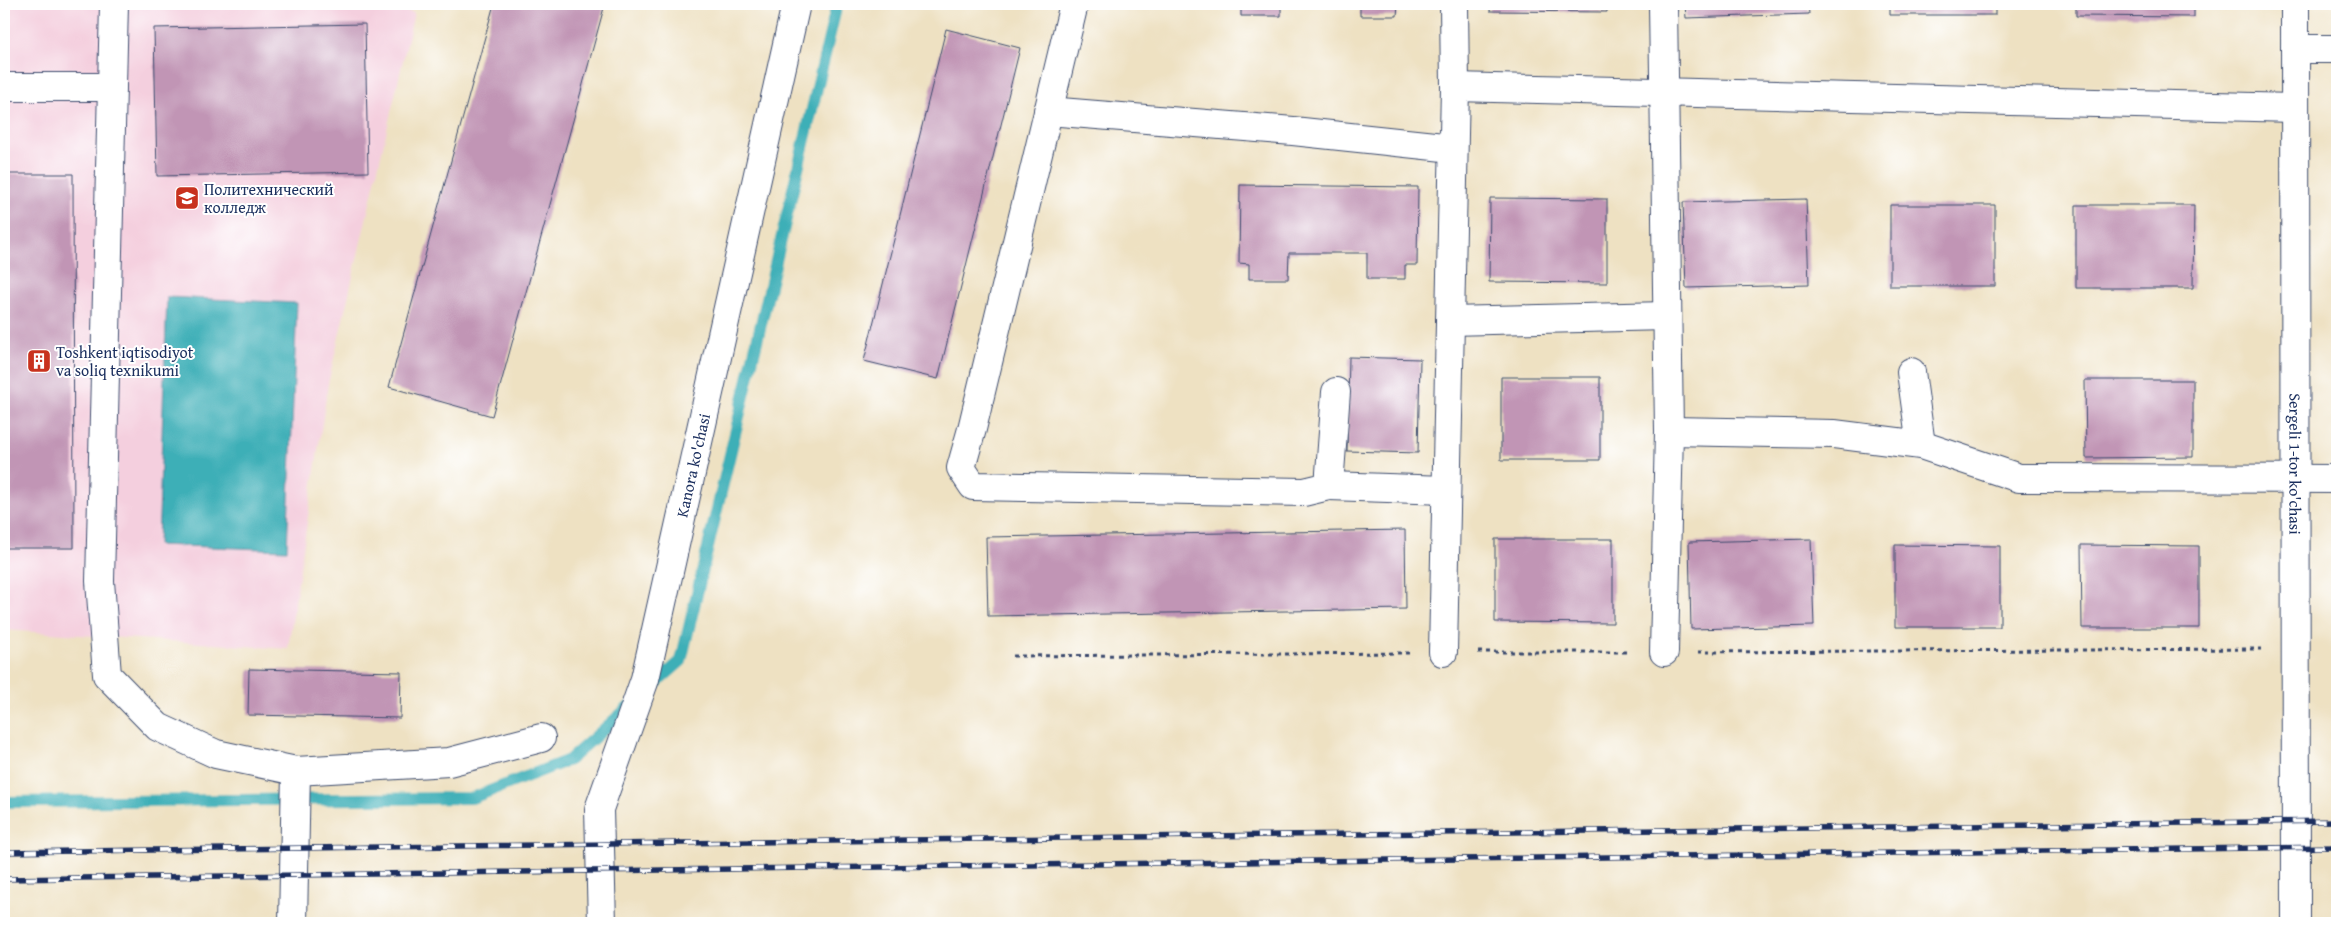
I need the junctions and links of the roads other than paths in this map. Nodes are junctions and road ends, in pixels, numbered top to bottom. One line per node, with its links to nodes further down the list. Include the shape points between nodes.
1 (114, 4): 10 (street)
2 (796, 4): 31 (street, Kanora ko'chasi, via 645,679 599,809)
3 (1074, 4): 14 (street)
4 (1454, 4): 11 (street)
5 (1663, 4): 12 (street)
6 (2295, 4): 7 (street, Sergeli 1-tor ko'chasi)
7 (2295, 49): 8 (street); 13 (street, Sergeli 1-tor ko'chasi)
8 (2337, 49)
9 (4, 87): 10 (street)
10 (112, 87): 29 (street, via 100,581 106,675 158,727 216,754)
11 (1455, 87): 12 (street); 15 (street)
12 (1665, 92): 13 (street); 16 (street)
13 (2295, 108): 22 (street, Sergeli 1-tor ko'chasi)
14 (1048, 111): 15 (street); 24 (street, via 961,468 973,486 1304,492)
15 (1454, 148): 17 (street)
16 (1667, 316): 17 (street); 20 (street)
17 (1450, 321): 25 (street)
18 (1911, 372): 21 (street)
19 (1336, 392): 24 (street)
20 (1669, 431): 21 (street, via 1834,434); 27 (street)
21 (1921, 445): 22 (street, via 2019,478)
22 (2296, 478): 23 (street); 32 (street, Sergeli 1-tor ko'chasi)
23 (2337, 479)
24 (1329, 486): 25 (street)
25 (1446, 490): 26 (street)
26 (1443, 652)
27 (1664, 652)
28 (541, 738): 29 (street, via 449,762)
29 (296, 771): 30 (street)
30 (293, 923)
31 (602, 923)
32 (2296, 923)

